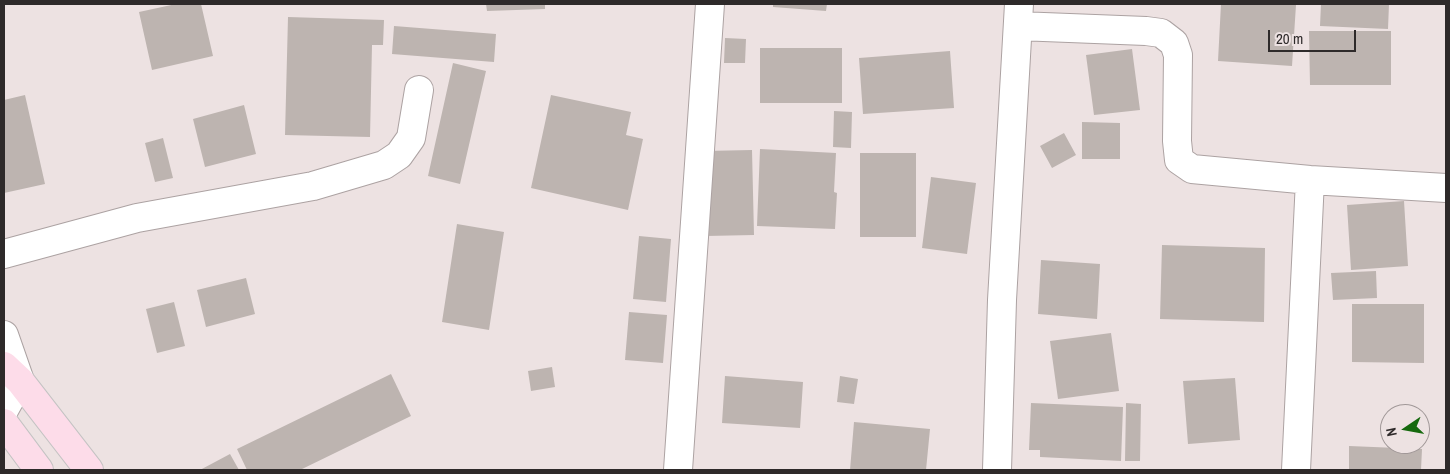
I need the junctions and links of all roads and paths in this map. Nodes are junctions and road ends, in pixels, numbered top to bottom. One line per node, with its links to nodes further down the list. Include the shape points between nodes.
1 (710, 4): 13 (street)
2 (1019, 15): 4 (street, via 1161,33 1174,43 1178,55 1179,160 1192,169); 14 (street, via 1002,300)
3 (419, 90): 6 (street, via 412,138 399,155 384,166 313,186 137,218)
4 (1310, 180): 5 (street); 15 (street)
5 (1446, 188)
6 (4, 254)
7 (4, 334): 8 (street)
8 (12, 373): 9 (street); 12 (main road)
9 (4, 410)
10 (4, 422): 11 (main road)
11 (39, 470)
12 (89, 470)
13 (678, 470)
14 (997, 470)
15 (1296, 470)

